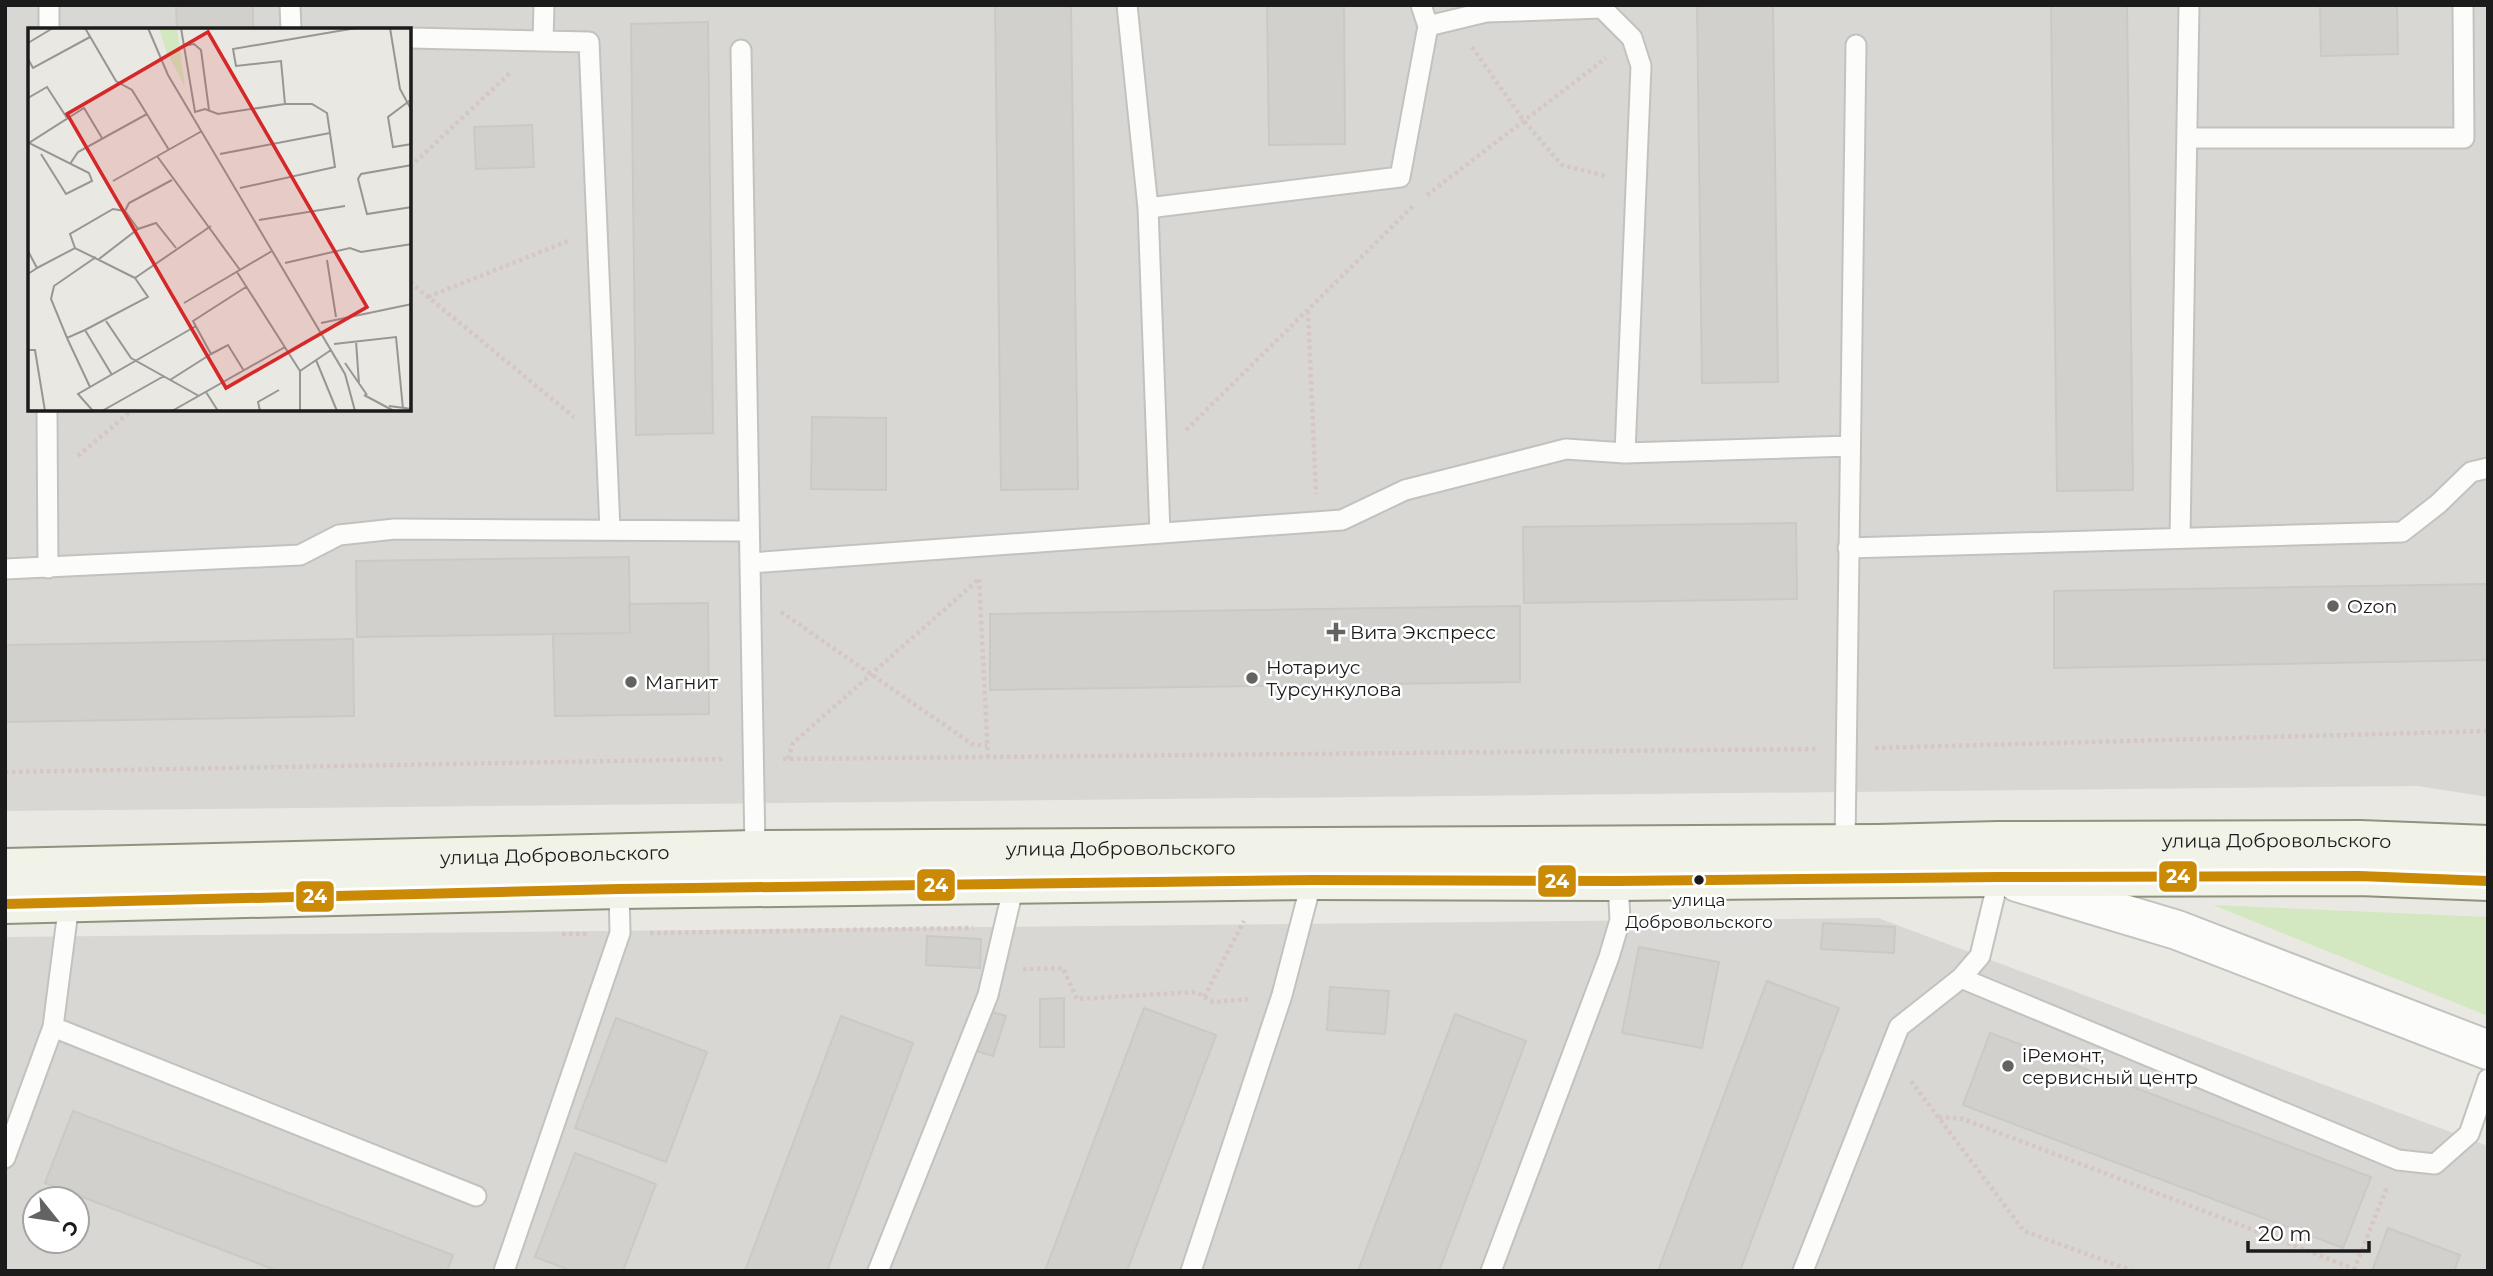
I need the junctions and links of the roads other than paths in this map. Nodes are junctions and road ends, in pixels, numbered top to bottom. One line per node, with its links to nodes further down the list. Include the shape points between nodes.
1 (49, 5): 10 (lane)
2 (290, 5): 11 (lane)
3 (544, 5): 13 (lane)
4 (1127, 5): 17 (lane)
5 (1421, 5): 9 (lane)
6 (2189, 5): 16 (lane)
7 (2463, 5): 16 (lane, via 2464,138)
8 (1603, 7): 9 (lane, via 1486,12); 20 (lane, via 1632,38 1641,66)
9 (1428, 26): 17 (lane, via 1400,177)
10 (49, 28)
11 (291, 28)
12 (411, 38): 13 (lane)
13 (543, 41): 22 (lane, via 589,42)
14 (1856, 46): 19 (lane)
15 (741, 50): 23 (lane)
16 (2188, 138): 25 (lane)
17 (1148, 208): 24 (lane)
18 (47, 411): 28 (lane)
19 (1850, 446): 20 (lane); 26 (lane)
20 (1625, 453): 24 (lane, via 1566,449 1405,490 1342,520)
21 (2488, 468): 25 (lane, via 2471,472 2402,531)
22 (610, 530): 23 (lane); 28 (lane, via 395,529 339,535 300,555)
23 (749, 531): 27 (lane)
24 (1160, 533): 27 (lane)
25 (2180, 538): 26 (lane)
26 (1848, 548): 32 (lane)
27 (750, 563): 31 (lane)
28 (48, 568): 29 (lane)
29 (5, 569)
30 (2488, 845): 32 (main road, улица Добровольского, via 2360,840 2011,841)
31 (755, 850): 32 (main road, улица Добровольского); 33 (main road, улица Добровольского)
32 (1845, 862): 34 (main road, улица Добровольского); 36 (main road, улица Добровольского)
33 (5, 868)
34 (1998, 877): 37 (main road, улица Добровольского, via 2360,876); 42 (lane, via 1980,956); 44 (street, улица Добровольского, via 2177,930)
35 (1312, 880): 36 (main road, улица Добровольского); 38 (main road, улица Добровольского); 50 (lane, via 1282,995)
36 (1618, 881): 51 (lane, via 1620,920 1609,957)
37 (2488, 881)
38 (1014, 885): 39 (main road, улица Добровольского); 49 (lane, via 988,995)
39 (619, 889): 40 (main road, улица Добровольского); 48 (lane, via 620,933)
40 (69, 903): 41 (main road, улица Добровольского); 43 (lane)
41 (5, 904)
42 (1961, 978): 45 (lane, via 2398,1160 2435,1164 2469,1134); 52 (lane, via 1899,1027)
43 (53, 1027): 46 (lane); 47 (lane)
44 (2488, 1050)
45 (2488, 1079)
46 (5, 1158)
47 (475, 1196)
48 (503, 1271)
49 (878, 1271)
50 (1191, 1271)
51 (1491, 1271)
52 (1803, 1271)

